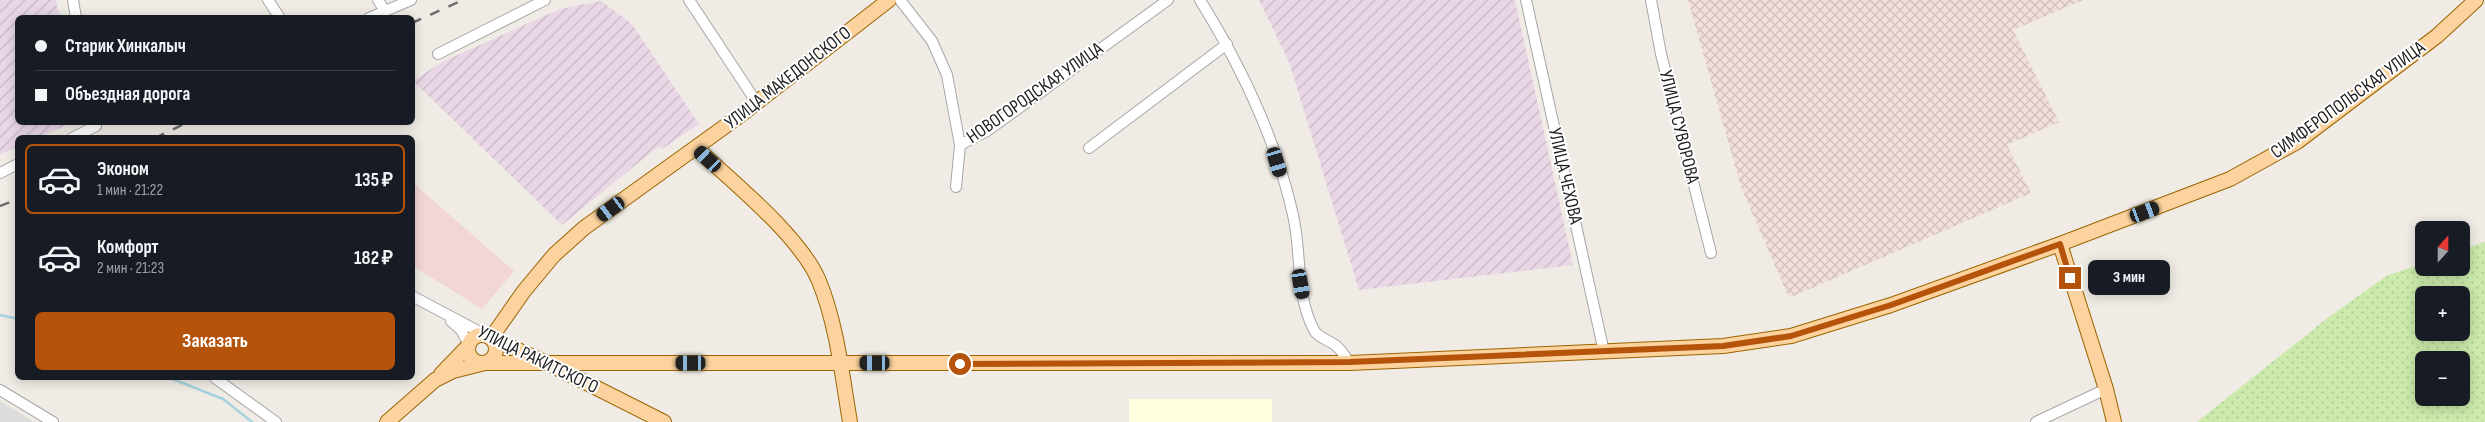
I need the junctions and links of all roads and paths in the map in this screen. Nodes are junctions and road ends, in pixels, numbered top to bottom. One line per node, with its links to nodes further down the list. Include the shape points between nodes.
1 (73, 0): 17 (street)
2 (268, 0): 18 (street)
3 (378, 0): 15 (street)
4 (411, 0): 15 (street)
5 (545, 0): 21 (street)
6 (689, 0): 22 (street)
7 (889, 0): 22 (main road, УЛИЦА МАКЕДОНСКОГО)
8 (900, 0): 25 (street, НОВОГОРОДСКАЯ УЛИЦА, via 921,24 942,62 951,91)
9 (1168, 0): 25 (street, НОВОГОРОДСКАЯ УЛИЦА, via 987,131)
10 (1200, 0): 20 (street)
11 (1526, 0): 37 (street, УЛИЦА ЧЕХОВА)
12 (1651, 0): 32 (street, УЛИЦА СУВОРОВА, via 1661,54)
13 (2476, 0): 16 (main road, СИМФЕРОПОЛЬСКАЯ УЛИЦА)
14 (2485, 2): 16 (main road, СИМФЕРОПОЛЬСКАЯ УЛИЦА)
15 (385, 11): 19 (street)
16 (2463, 14): 31 (main road, СИМФЕРОПОЛЬСКАЯ УЛИЦА, via 2297,142 2230,179)
17 (76, 15)
18 (278, 15)
19 (376, 15)
20 (1227, 44): 27 (street); 39 (street, via 1263,120 1294,216 1298,266 1315,332 1337,346)
21 (438, 54)
22 (757, 103): 26 (main road, УЛИЦА МАКЕДОНСКОГО)
23 (96, 125): 24 (street)
24 (78, 135)
25 (960, 146): 30 (street)
26 (696, 148): 35 (main road, УЛИЦА МАКЕДОНСКОГО, via 584,228 554,255); 41 (main road, via 744,192 807,259 827,306)
27 (1090, 148)
28 (15, 166): 29 (street)
29 (0, 173)
30 (956, 187)
31 (2060, 244): 37 (main road, СИМФЕРОПОЛЬСКАЯ УЛИЦА, via 1891,305 1791,336 1723,346); 44 (main road)
32 (1711, 253)
33 (415, 298): 34 (street, УЛИЦА РАКИТСКОГО)
34 (445, 315): 35 (street, УЛИЦА РАКИТСКОГО); 36 (street, via 461,330)
35 (491, 338): 36 (main road, via 478,336); 38 (main road, via 496,350 493,358); 40 (main road, УЛИЦА РАКИТСКОГО)
36 (469, 345): 38 (main road, via 472,358); 43 (main road)
37 (1604, 352): 39 (main road, СИМФЕРОПОЛЬСКАЯ УЛИЦА)
38 (485, 362): 40 (main road, СИМФЕРОПОЛЬСКАЯ УЛИЦА); 43 (main road, СИМФЕРОПОЛЬСКАЯ УЛИЦА, via 452,371)
39 (1350, 362): 41 (main road, СИМФЕРОПОЛЬСКАЯ УЛИЦА)
40 (547, 363): 41 (main road, СИМФЕРОПОЛЬСКАЯ УЛИЦА); 49 (main road, УЛИЦА РАКИТСКОГО)
41 (840, 363): 50 (main road)
42 (218, 380): 47 (street)
43 (435, 380): 48 (main road)
44 (2106, 389): 51 (street); 52 (main road)
45 (0, 390): 46 (street)
46 (52, 422)
47 (276, 422)
48 (388, 422)
49 (664, 422)
50 (850, 422)
51 (2036, 422)
52 (2114, 422)

